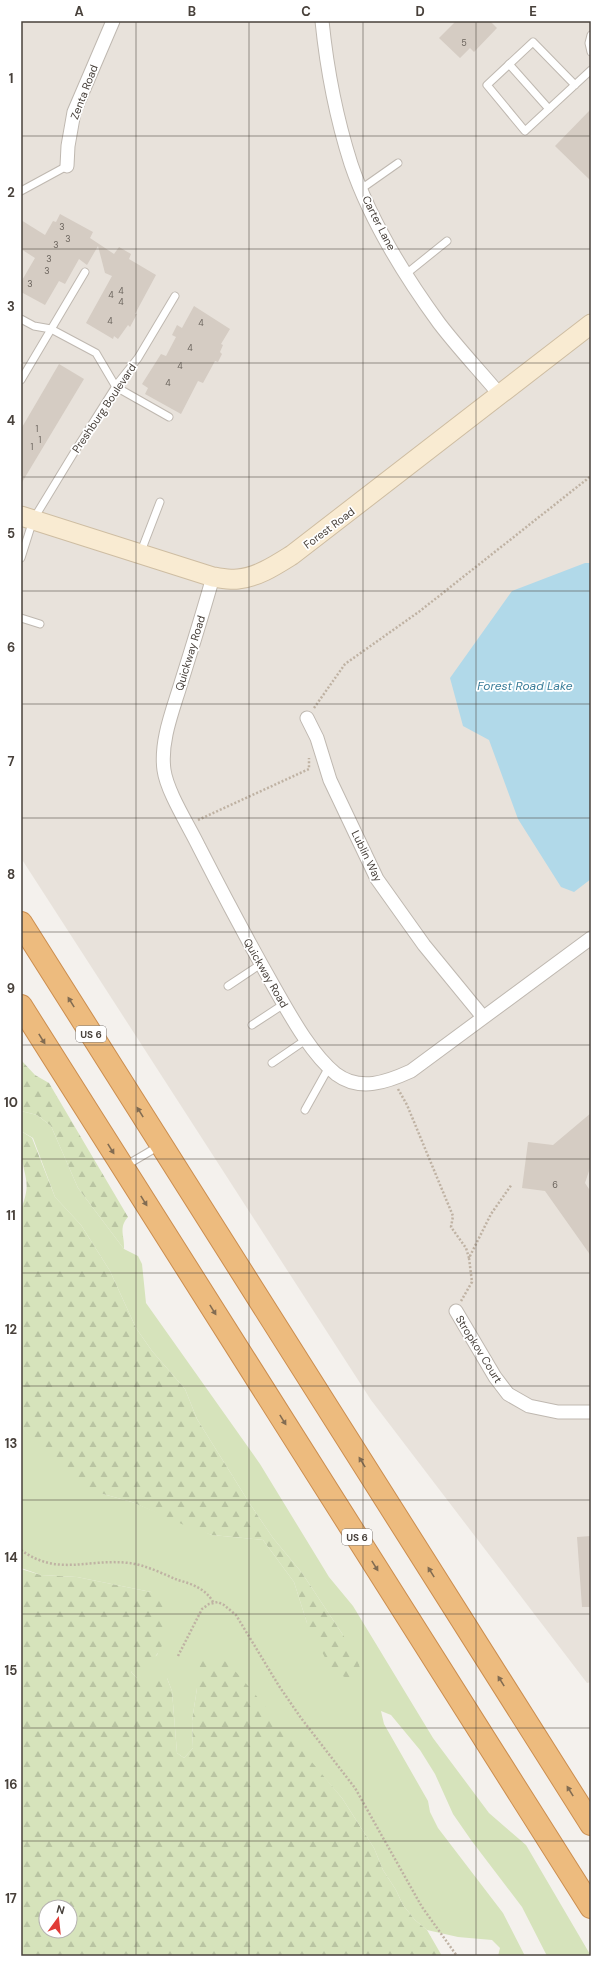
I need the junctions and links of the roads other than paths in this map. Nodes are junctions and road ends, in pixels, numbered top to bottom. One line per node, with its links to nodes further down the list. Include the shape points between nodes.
1 (113, 21): 10 (street, Zenta Road, via 74,112 68,146)
2 (322, 21): 11 (street, Carter Lane, via 331,90 351,164)
3 (591, 35): 4 (lane)
4 (591, 52)
5 (509, 64): 7 (lane, via 533,42); 8 (lane); 8 (lane, via 487,85 525,131)
6 (591, 70): 7 (lane)
7 (575, 85): 8 (lane)
8 (549, 109)
9 (398, 163): 11 (lane)
10 (68, 166): 12 (lane)
11 (361, 189): 15 (street, Carter Lane)
12 (21, 191)
13 (447, 241): 15 (lane)
14 (85, 272): 19 (lane)
15 (406, 274): 22 (street, Carter Lane, via 440,324)
16 (175, 296): 21 (lane, Preshburg Boulevard, via 138,358)
17 (21, 319): 19 (lane, via 34,326)
18 (591, 324): 22 (street, Forest Road)
19 (50, 329): 20 (lane); 21 (lane, via 96,353)
20 (21, 380)
21 (116, 387): 23 (lane); 25 (lane, Preshburg Boulevard)
22 (500, 395): 29 (street, Forest Road, via 272,568 237,579)
23 (169, 417)
24 (160, 502): 27 (lane)
25 (27, 518): 26 (lane, Preshburg Boulevard); 27 (street, Forest Road)
26 (23, 545): 28 (lane, Preshburg Boulevard)
27 (140, 554): 29 (street, Forest Road)
28 (21, 558)
29 (213, 577): 35 (street, Quickway Road, via 170,720 164,752 164,770 172,794)
30 (21, 618): 31 (lane)
31 (40, 624)
32 (307, 718): 39 (street, Lublin Way, via 317,738 330,780 377,879 424,945)
33 (21, 923): 45 (highway, US 6, one-way to 33)
34 (591, 938): 39 (street, Quickway Road)
35 (261, 964): 36 (lane); 37 (street, Quickway Road)
36 (228, 986)
37 (284, 1004): 40 (lane); 41 (street, Quickway Road)
38 (21, 1006): 46 (highway, US 6, one-way to 46)
39 (483, 1017): 43 (street, Quickway Road, via 411,1071 392,1080 371,1085 353,1083)
40 (252, 1025)
41 (307, 1039): 42 (lane); 43 (street, Quickway Road)
42 (272, 1063)
43 (329, 1067): 44 (lane)
44 (305, 1110)
45 (161, 1145): 46 (lane); 49 (highway, US 6, one-way to 45)
46 (123, 1168): 50 (highway, US 6, one-way to 50)
47 (456, 1311): 48 (street, Stropkov Court, via 495,1378 508,1394 529,1406 558,1412)
48 (591, 1412)
49 (591, 1824)
50 (591, 1907)

